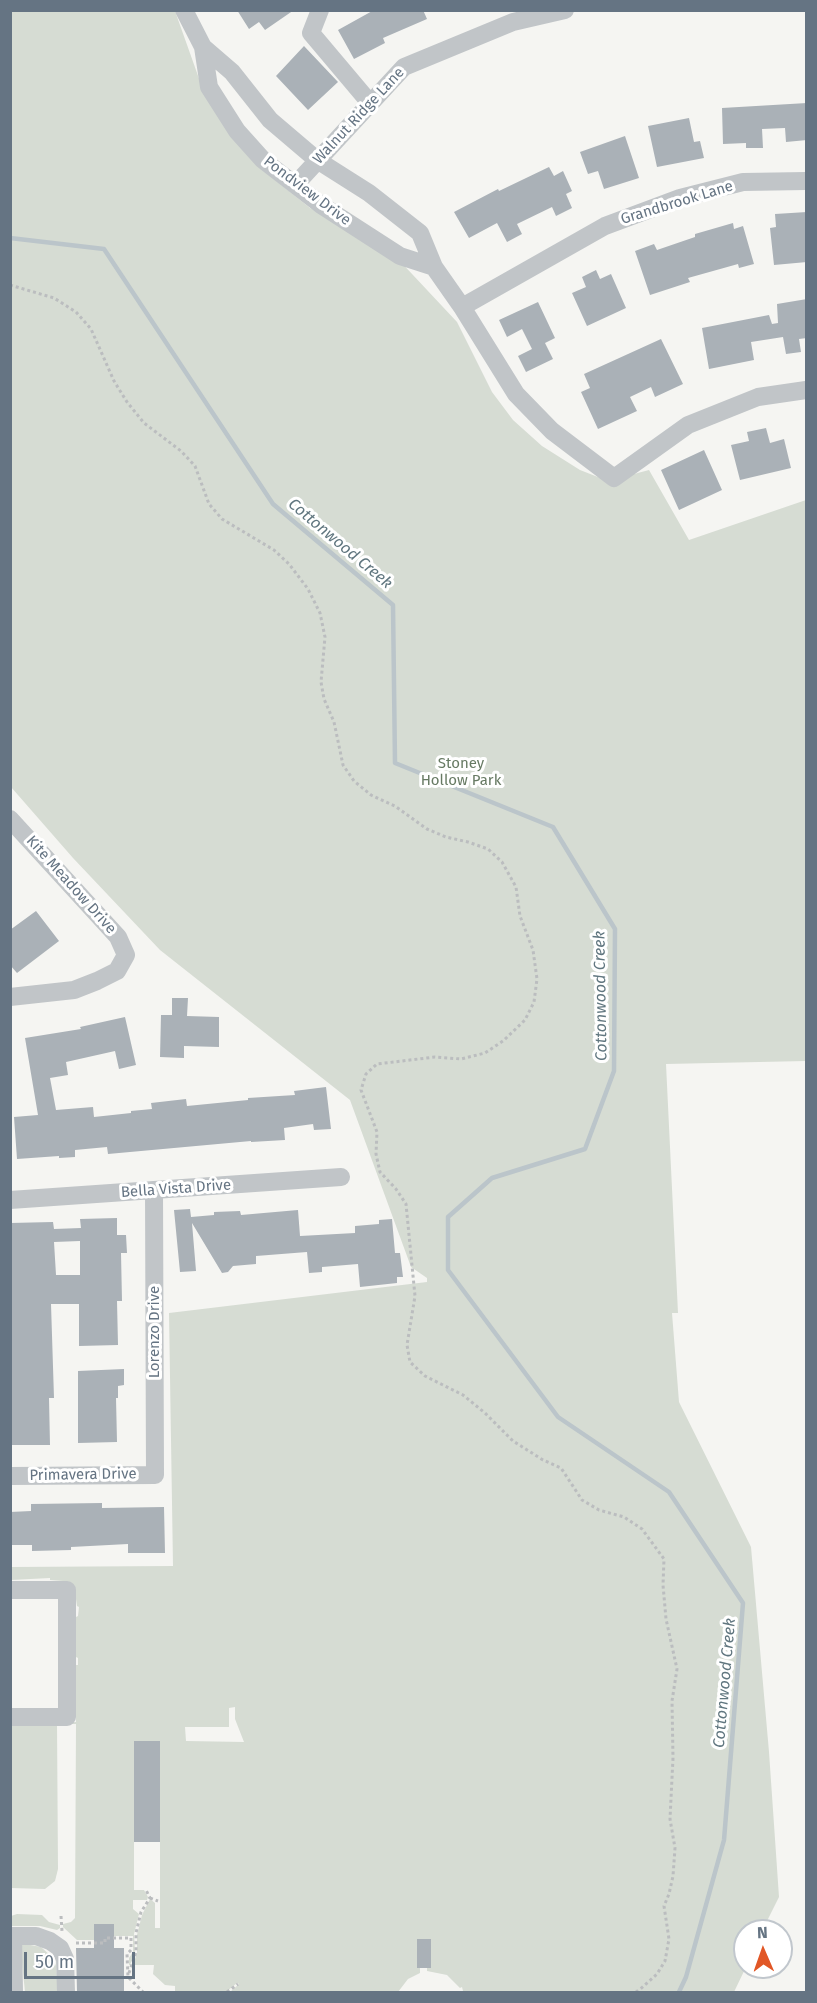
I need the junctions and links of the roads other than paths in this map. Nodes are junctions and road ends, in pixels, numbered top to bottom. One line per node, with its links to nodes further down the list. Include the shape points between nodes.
1 (184, 10): 4 (street, Pondview Drive)
2 (320, 10): 5 (street, via 311,33)
3 (554, 12): 5 (street, Walnut Ridge Lane, via 513,22 404,67)
4 (202, 47): 6 (street, Pondview Drive, via 232,72 270,120); 8 (street, Pondview Drive, via 209,87 237,131 263,160)
5 (370, 103): 6 (street, Walnut Ridge Lane)
6 (317, 160): 8 (street, Walnut Ridge Lane); 9 (street, Pondview Drive, via 369,193 420,233)
7 (807, 181): 10 (street, Grandbrook Lane, via 743,182 669,202 605,226)
8 (295, 185): 9 (street, Pondview Drive, via 400,256)
9 (434, 267): 10 (street, Pondview Drive)
10 (462, 307): 11 (street, Pondview Drive, via 516,394 552,430 614,478 688,424 758,397)
11 (807, 390)
12 (10, 819): 13 (street, Kite Meadow Drive, via 118,937 126,955 117,971 74,990)
13 (10, 997)
14 (341, 1178): 15 (street, Bella Vista Drive)
15 (154, 1190): 16 (street, Bella Vista Drive); 17 (street, Lorenzo Drive)
16 (10, 1200)
17 (155, 1475): 18 (street, Primavera Drive)
18 (10, 1476)
19 (10, 1590): 20 (street, via 67,1590 66,1717)
20 (10, 1717)
21 (12, 1936): 22 (street); 23 (street, via 36,1936 60,1948 65,1959)
22 (14, 1992)
23 (66, 1992)

